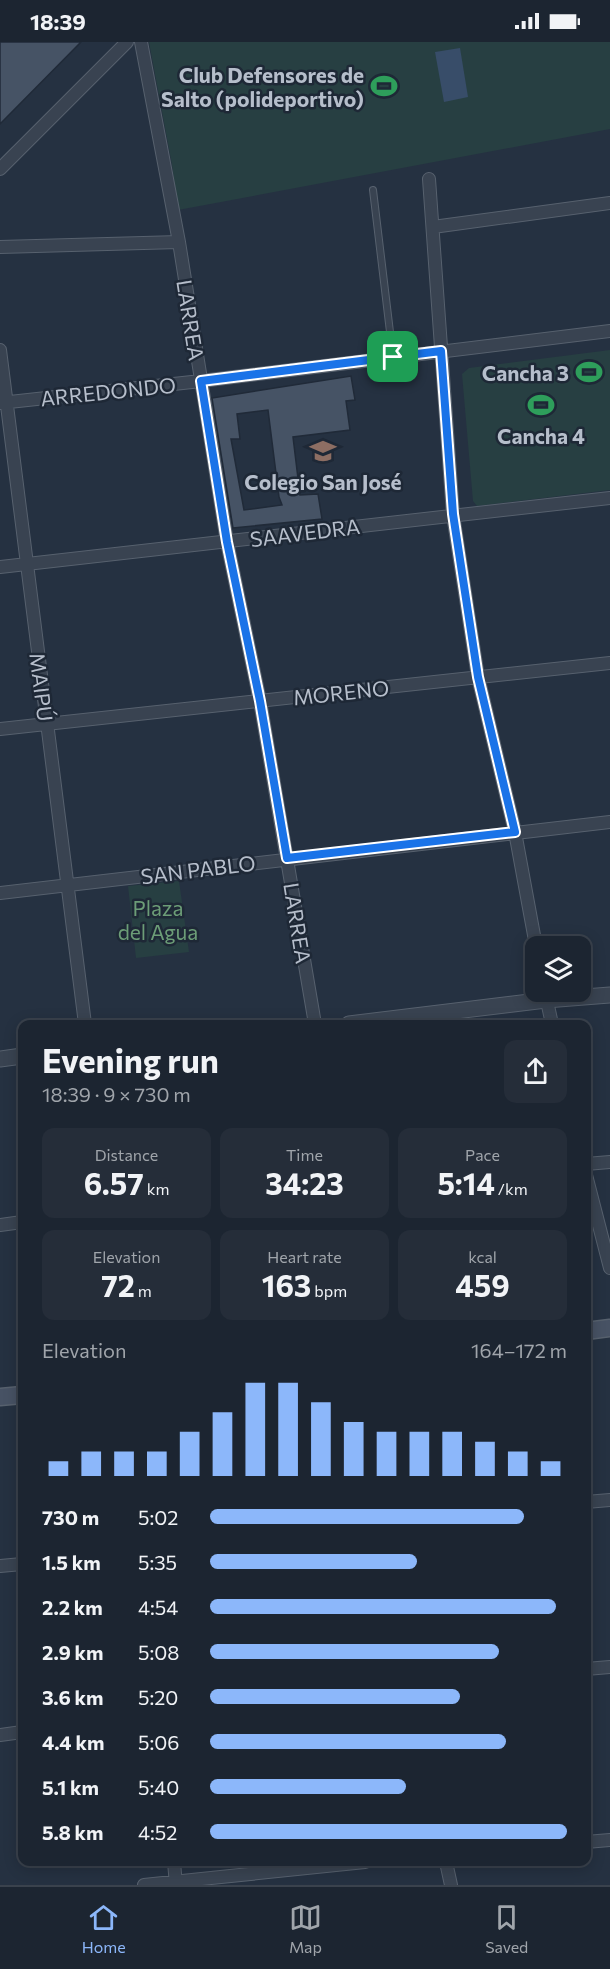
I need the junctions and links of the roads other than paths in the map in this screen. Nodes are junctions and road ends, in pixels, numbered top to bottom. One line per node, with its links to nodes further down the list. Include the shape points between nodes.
1 (127, 42): 3 (street)
2 (141, 42): 8 (street, LARREA)
3 (0, 169)
4 (429, 179): 7 (street)
5 (373, 190): 13 (lane)
6 (610, 203): 7 (street)
7 (433, 227): 12 (street)
8 (179, 242): 9 (street); 14 (street, LARREA)
9 (0, 247)
10 (610, 331): 12 (street, ARREDONDO)
11 (0, 350): 15 (street, MAIPÚ)
12 (441, 351): 13 (street, ARREDONDO); 17 (street)
13 (393, 357): 14 (street, ARREDONDO)
14 (201, 381): 15 (street, ARREDONDO); 18 (street, LARREA)
15 (3, 402): 19 (street, MAIPÚ)
16 (610, 498): 17 (street, SAAVEDRA)
17 (453, 514): 18 (street, SAAVEDRA); 22 (street)
18 (227, 542): 19 (street, SAAVEDRA); 23 (street, LARREA)
19 (26, 563): 20 (street, SAAVEDRA); 24 (street, MAIPÚ)
20 (0, 567)
21 (610, 663): 22 (street, MORENO)
22 (478, 677): 23 (street, MORENO); 27 (street)
23 (260, 701): 24 (street, MORENO); 28 (street, LARREA)
24 (46, 724): 25 (street, MORENO); 29 (street, MAIPÚ)
25 (0, 729)
26 (610, 822): 27 (street, SAN PABLO)
27 (515, 832): 28 (street, SAN PABLO); 31 (street)
28 (287, 858): 29 (street, SAN PABLO); 37 (street, LARREA)
29 (66, 884): 30 (street, SAN PABLO); 36 (street, MAIPÚ)
30 (0, 892)
31 (534, 936)
32 (610, 994): 33 (street)
33 (591, 995)
34 (525, 999): 38 (street)
35 (547, 1002): 39 (street)
36 (84, 1020)
37 (314, 1020)
38 (377, 1020)
39 (551, 1020)
40 (18, 1057): 41 (street)
41 (0, 1059)
42 (610, 1162): 43 (street)
43 (591, 1164)
44 (591, 1194): 47 (street)
45 (18, 1223): 46 (street)
46 (0, 1225)
47 (610, 1268)
48 (610, 1328): 49 (main road)
49 (591, 1330)
50 (18, 1395): 51 (main road)
51 (0, 1397)
52 (610, 1500): 53 (street)
53 (591, 1502)
54 (18, 1564): 55 (street)
55 (0, 1566)
56 (610, 1667): 57 (street)
57 (591, 1669)
58 (18, 1733): 59 (street)
59 (0, 1735)
60 (610, 1840): 61 (street)
61 (591, 1842)
62 (174, 1866): 65 (street)
63 (329, 1866): 65 (street)
64 (447, 1866): 67 (street)
65 (176, 1883): 66 (street)
66 (144, 1885)
67 (451, 1885)

